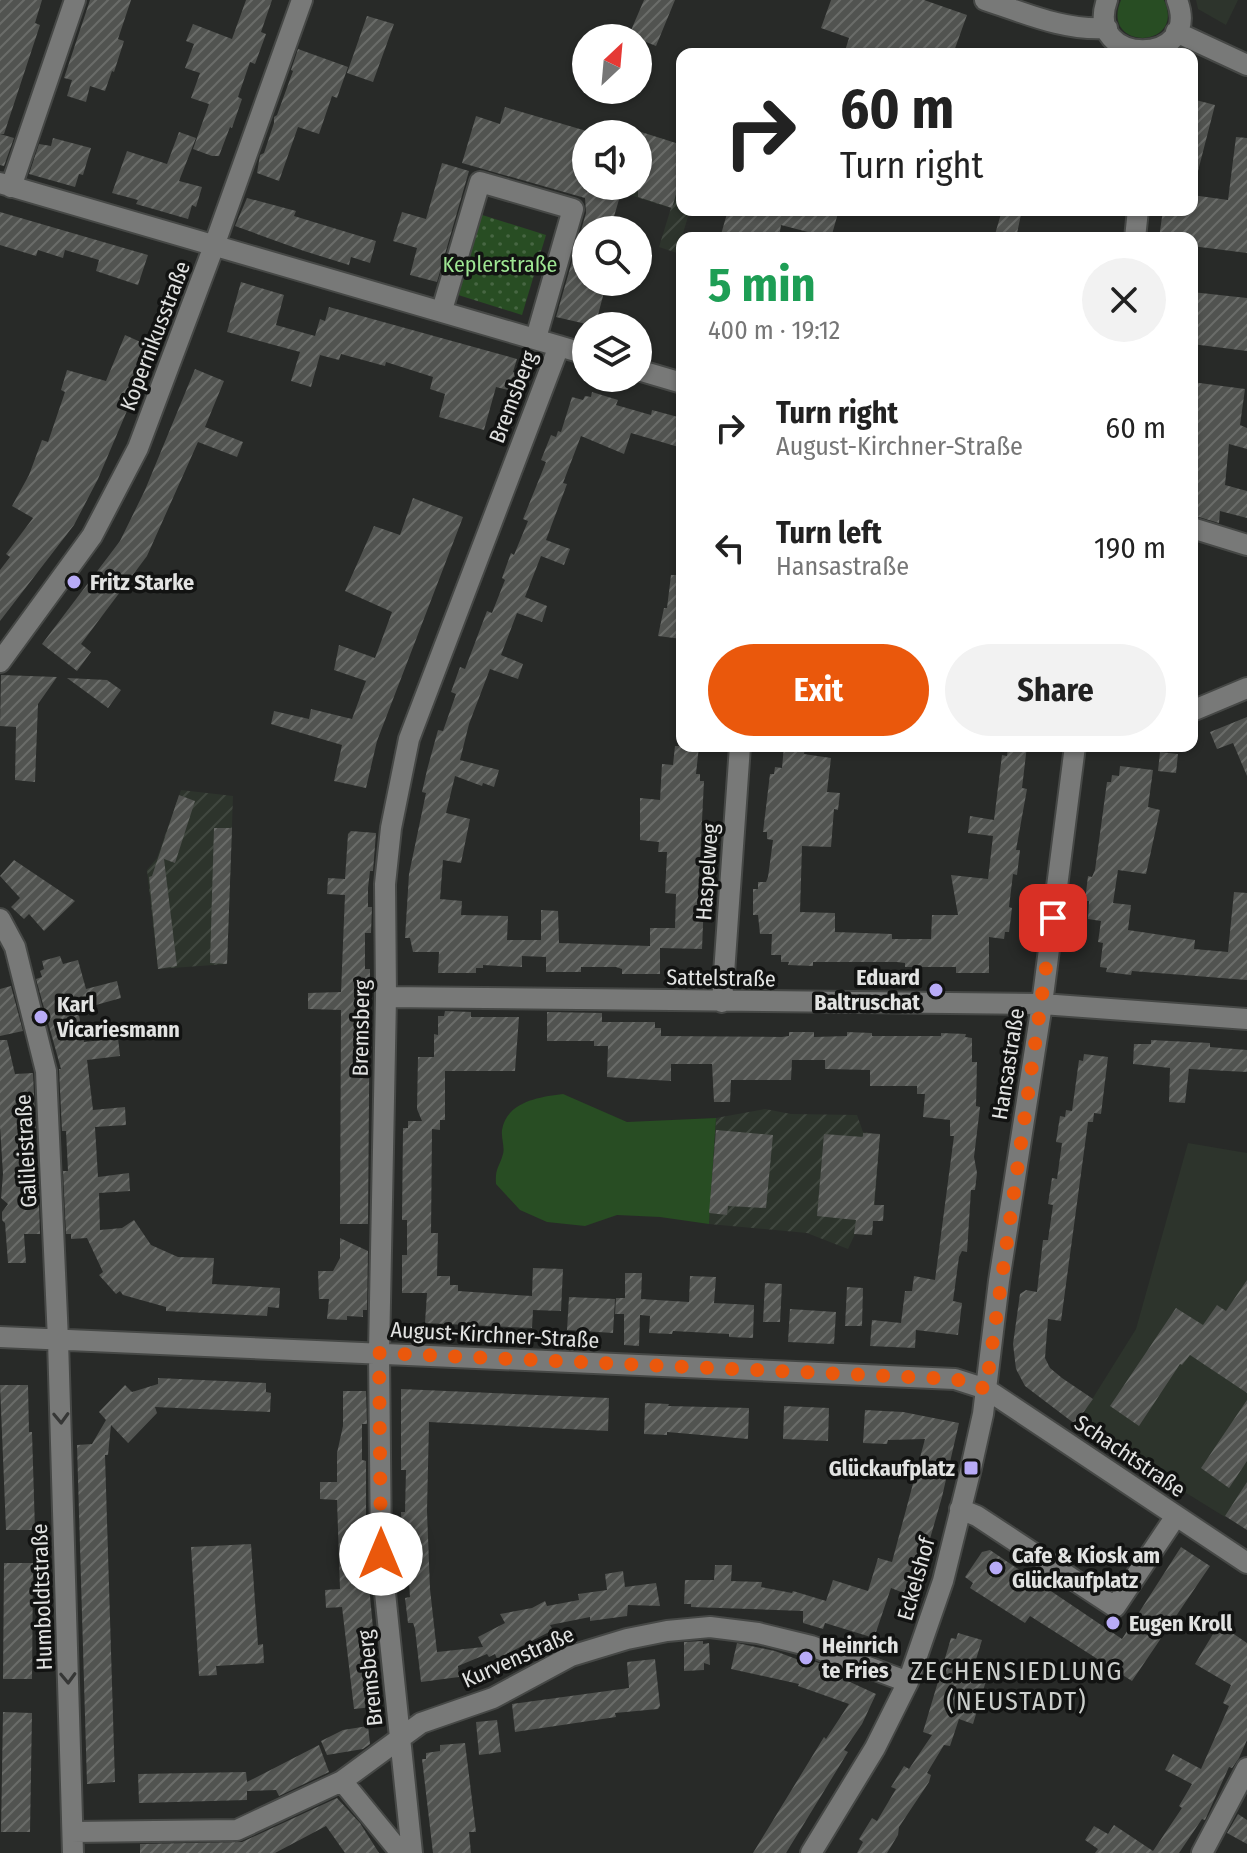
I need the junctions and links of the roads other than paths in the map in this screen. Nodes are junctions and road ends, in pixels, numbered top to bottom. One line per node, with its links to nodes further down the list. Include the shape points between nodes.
1 (75, 0): 11 (street)
2 (302, 0): 12 (street, Kopernikusstraße)
3 (985, 0): 6 (street, via 1080,29)
4 (1107, 0): 6 (street)
5 (1177, 0): 7 (street)
6 (1107, 28): 8 (street)
7 (1176, 32): 9 (street); 10 (street)
8 (1125, 48)
9 (1159, 48)
10 (1247, 65)
11 (6, 185): 12 (street)
12 (214, 246): 13 (street); 21 (street, Kopernikusstraße, via 138,448 92,536)
13 (442, 310): 14 (street); 14 (street, via 480,182 573,209)
14 (536, 338): 15 (street)
15 (559, 346): 16 (street); 27 (street, Bremsberg, via 409,739 385,884)
16 (572, 350)
17 (652, 374): 18 (street)
18 (676, 381)
19 (1198, 530): 20 (street)
20 (1247, 545)
21 (0, 662)
22 (1247, 688): 23 (street)
23 (1198, 708)
24 (740, 752): 28 (street, Haspelweg)
25 (1074, 752): 29 (street, Hansastraße)
26 (0, 919): 32 (street, Galileistraße, via 15,947 46,1071)
27 (386, 997): 28 (street, Sattelstraße); 33 (street, Bremsberg)
28 (722, 1002): 29 (street, Sattelstraße)
29 (1042, 1004): 30 (street, Sattelstraße); 34 (street, Hansastraße)
30 (1247, 1019)
31 (0, 1337): 32 (street, August-Kirchner-Straße)
32 (58, 1340): 33 (street, August-Kirchner-Straße); 42 (street, Humboldtstraße, one-way to 42)
33 (379, 1353): 34 (street, August-Kirchner-Straße, via 955,1379); 39 (street, Bremsberg, via 381,1554)
34 (986, 1389): 35 (street, Eckelshof); 36 (street, Schachtstraße)
35 (960, 1509): 36 (street, via 1115,1607); 38 (street, Eckelshof, via 943,1581)
36 (1176, 1516): 37 (street, Schachtstraße)
37 (1247, 1563)
38 (908, 1682): 39 (street, Kurvenstraße, via 811,1646 758,1633 710,1627 667,1631 571,1656 493,1698 421,1723); 46 (street, Eckelshof)
39 (401, 1739): 41 (street, Kurvenstraße); 45 (street, Bremsberg)
40 (1247, 1768): 47 (street)
41 (342, 1781): 42 (street, Kurvenstraße, via 237,1830); 44 (street)
42 (73, 1832): 43 (street, Humboldtstraße)
43 (73, 1853)
44 (401, 1853)
45 (412, 1853)
46 (811, 1853)
47 (1202, 1853)

